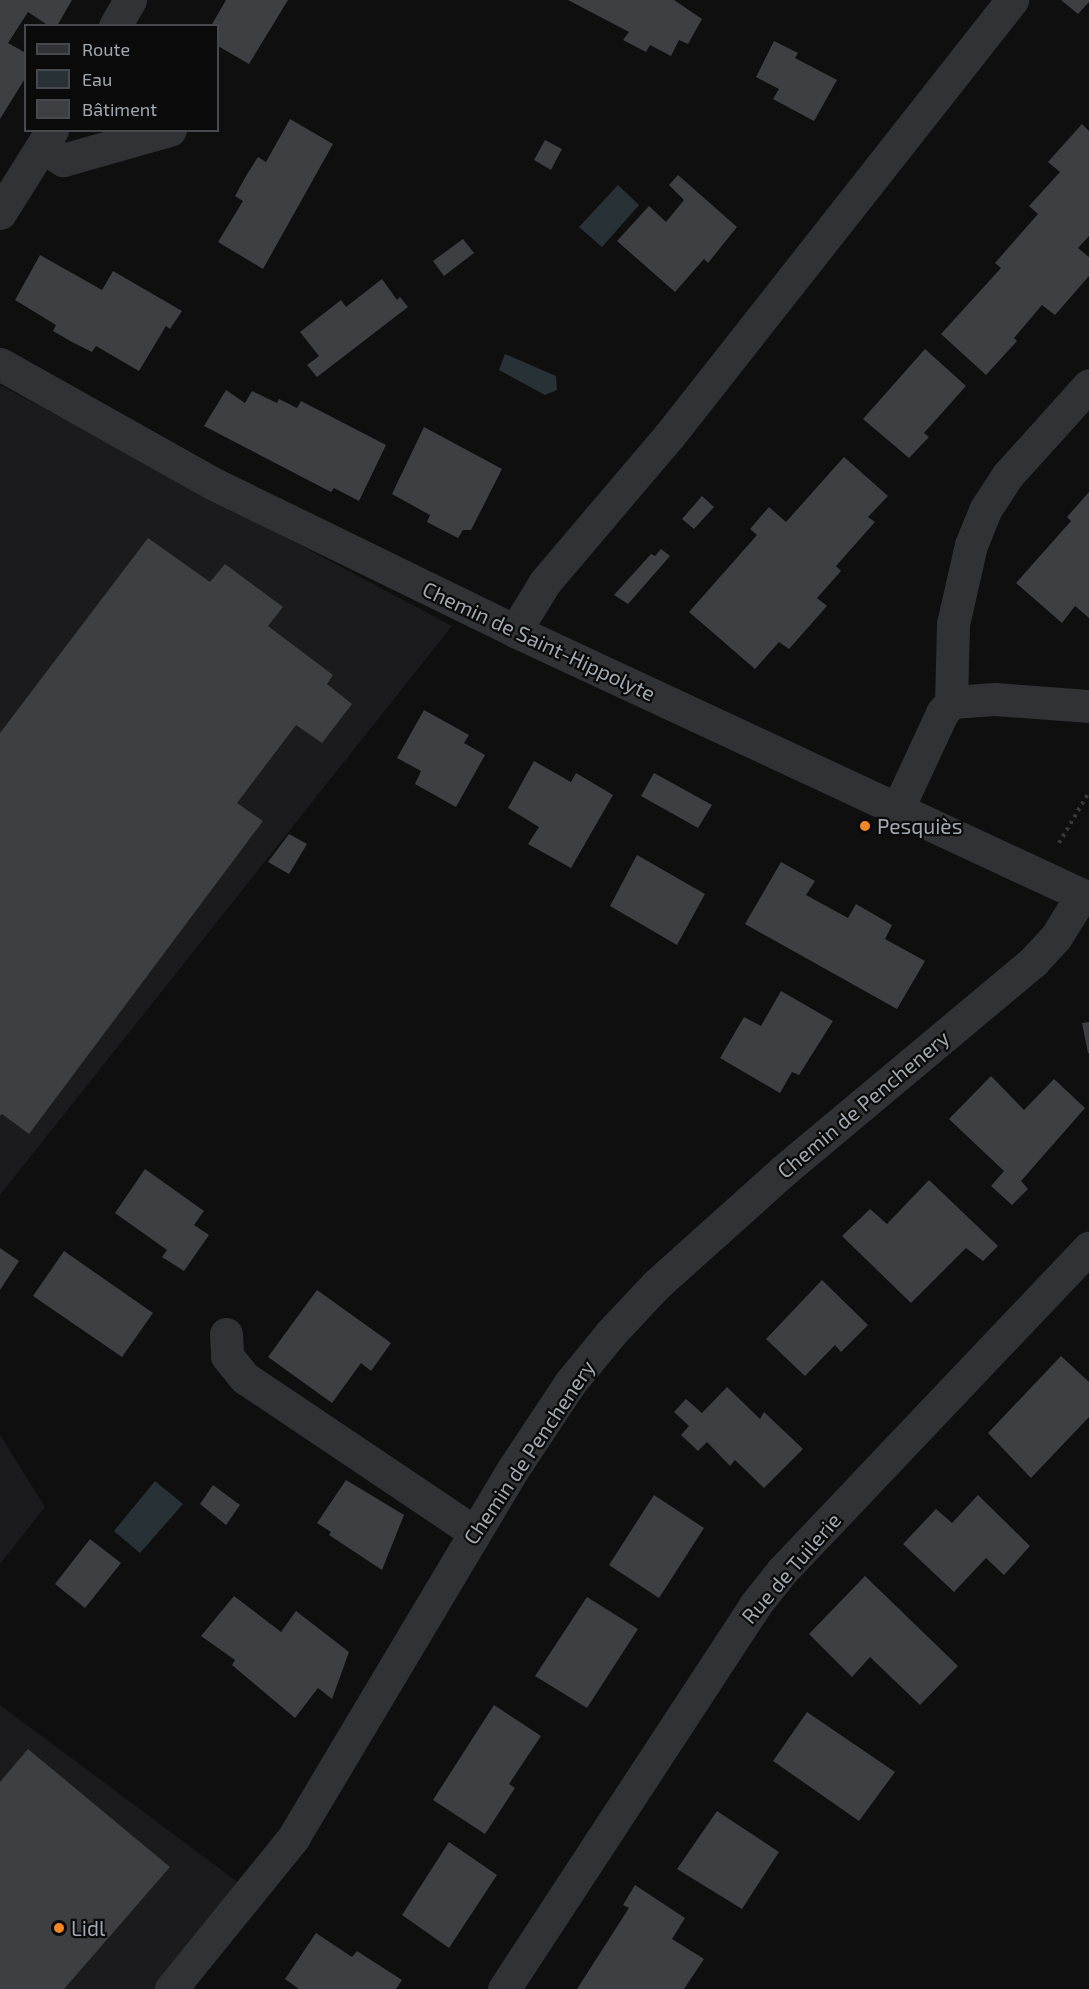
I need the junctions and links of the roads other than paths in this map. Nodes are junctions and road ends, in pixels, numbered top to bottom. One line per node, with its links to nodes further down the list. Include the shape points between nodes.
1 (130, 0): 3 (street)
2 (1012, 0): 9 (street, via 669,436 545,582)
3 (116, 24)
4 (163, 132): 5 (street, via 63,159)
5 (47, 139): 6 (street)
6 (0, 213)
7 (0, 364): 9 (street, Chemin de Saint-Hippolyte, via 212,483)
8 (1089, 385): 10 (street, via 1007,476 985,510 971,545 953,624)
9 (515, 631): 12 (street, Chemin de Saint-Hippolyte)
10 (951, 702): 11 (street, via 995,699); 12 (street, via 942,713)
11 (1089, 706)
12 (898, 808): 13 (street, Chemin de Saint-Hippolyte)
13 (1086, 896): 16 (street, Chemin de Penchenery, via 1034,961 783,1170 656,1285 570,1383)
14 (1089, 1247): 18 (street, Rue de Tuilerie, via 754,1605)
15 (226, 1334): 16 (street, via 227,1356 245,1378)
16 (474, 1532): 17 (street, Chemin de Penchenery, via 294,1837)
17 (171, 1989)
18 (504, 1989)

